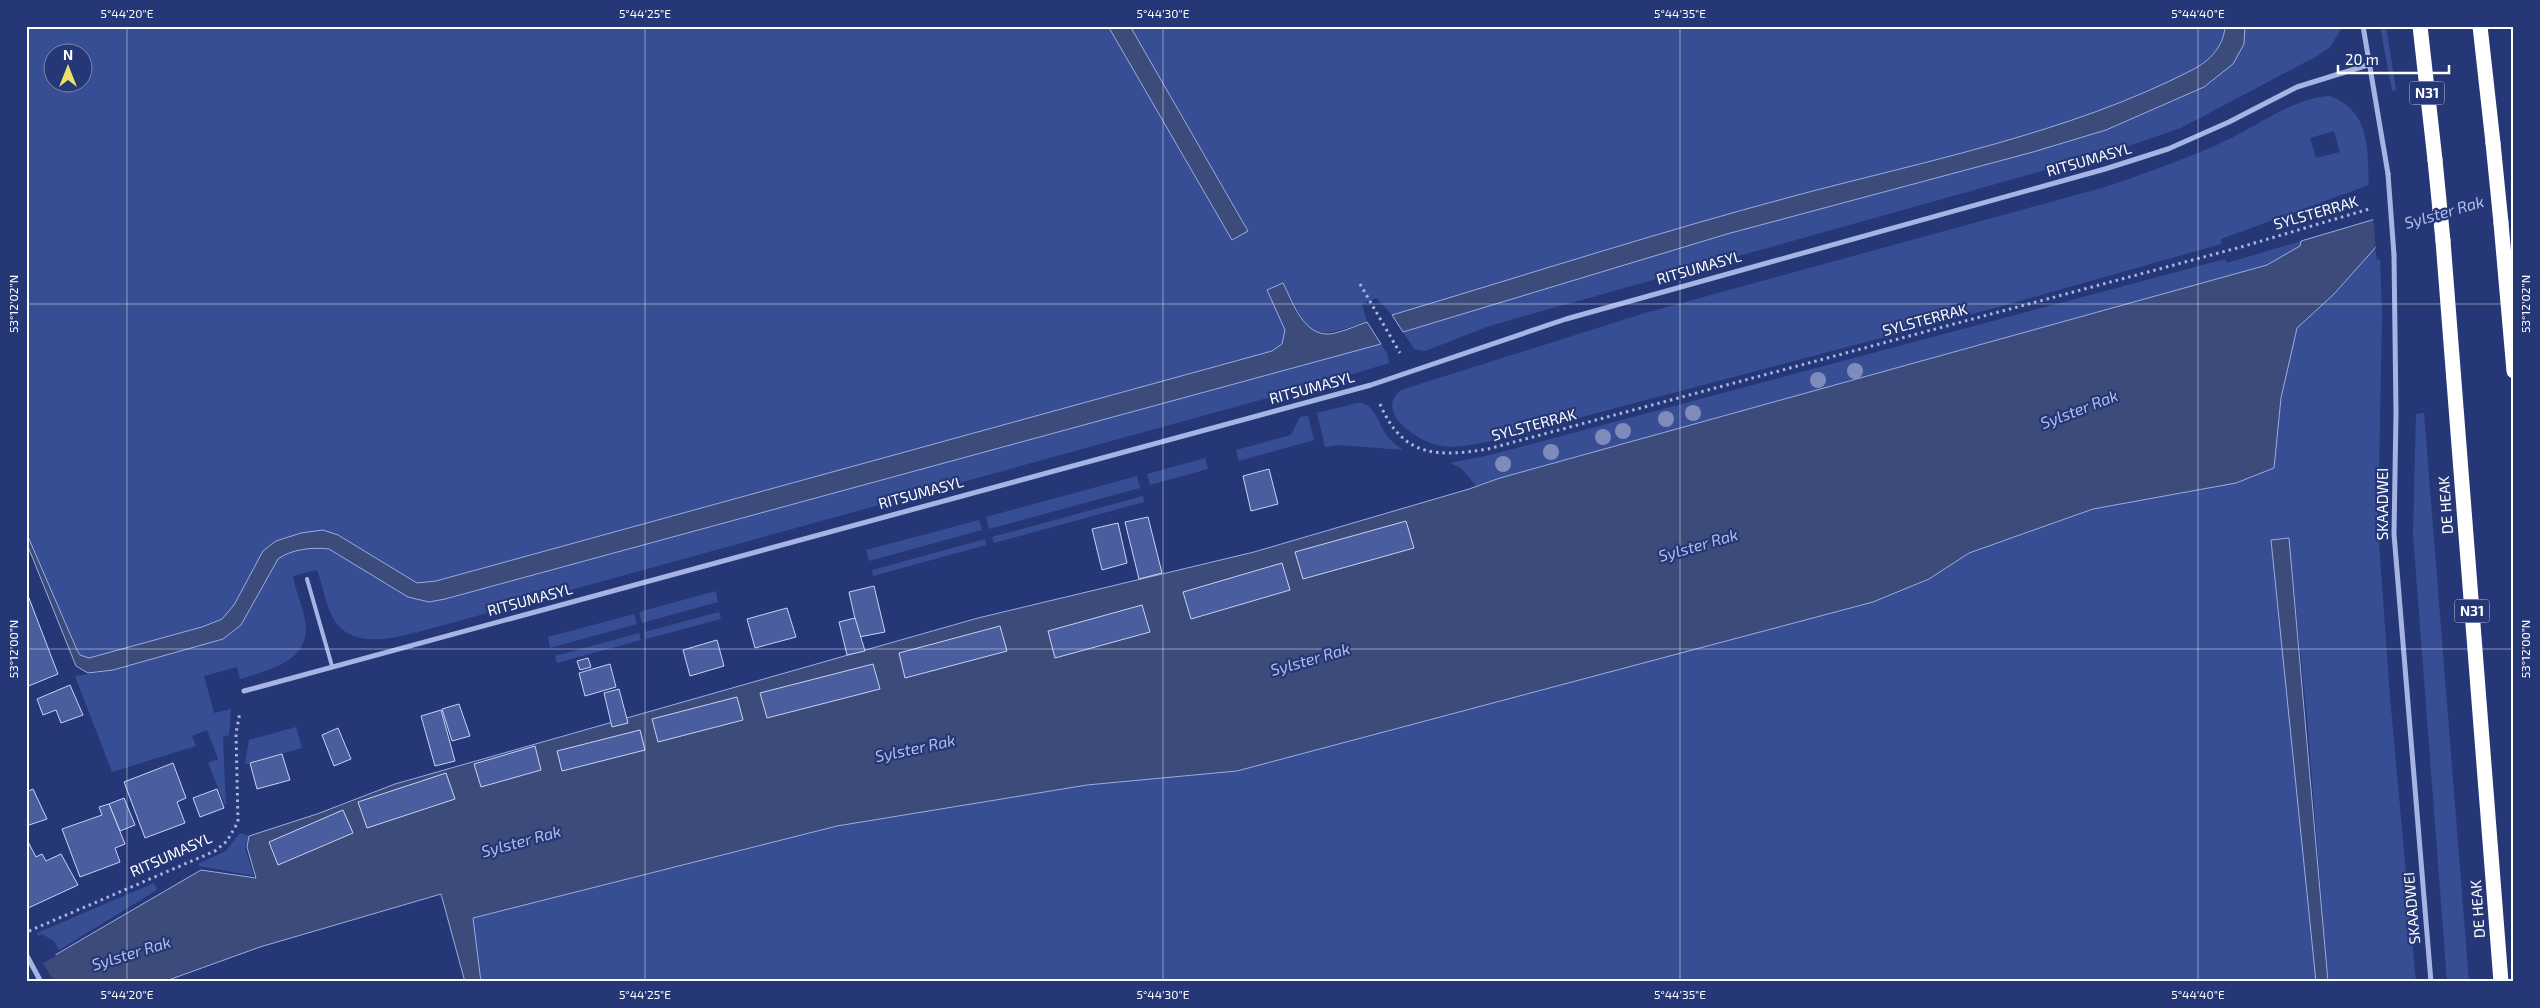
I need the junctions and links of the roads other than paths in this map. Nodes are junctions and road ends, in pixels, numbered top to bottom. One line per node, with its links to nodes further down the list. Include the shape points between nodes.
1 (2363, 26): 4 (street, SKAADWEI)
2 (2420, 26): 12 (highway, DE HEAK / N31, bridge, via 2443,241)
3 (2480, 26): 5 (highway, bridge, via 2502,223)
4 (2371, 64): 7 (street, RITSUMASYL, via 2297,87 2229,122 2136,160 1566,319 1371,384); 11 (street, SKAADWEI, bridge, via 2388,174 2394,255 2394,534)
5 (2514, 370)
6 (307, 580): 7 (lane)
7 (332, 666): 8 (street, RITSUMASYL)
8 (244, 690)
9 (26, 954): 10 (street)
10 (41, 982)
11 (2431, 982)
12 (2501, 982)

